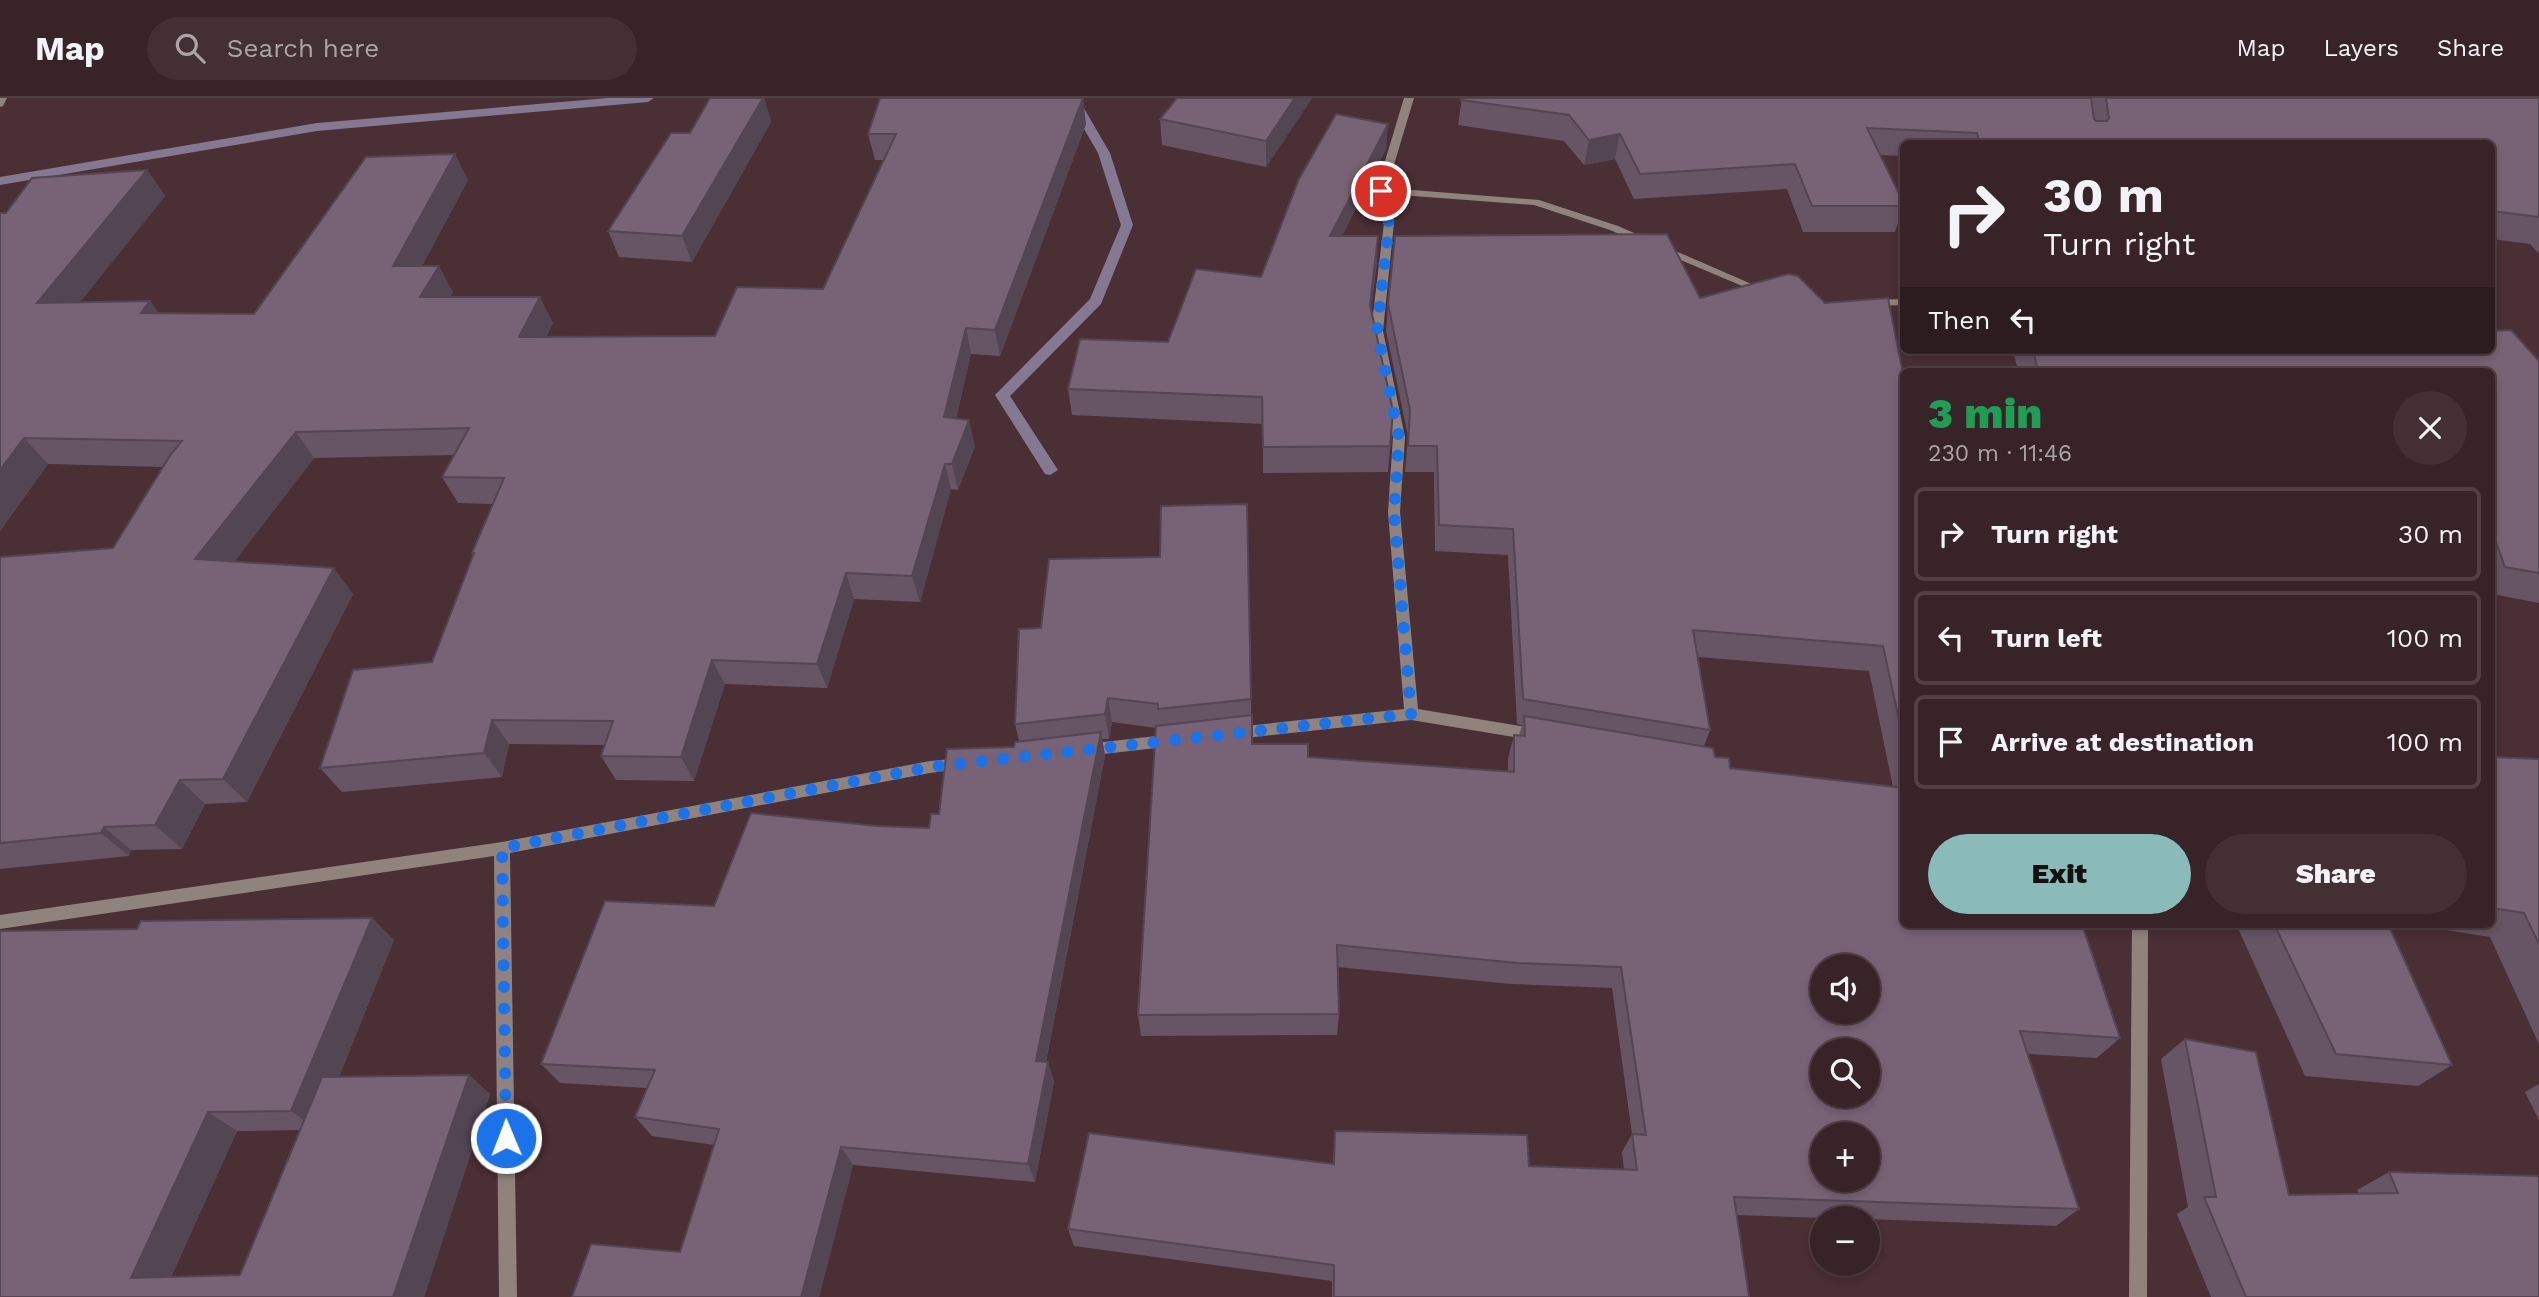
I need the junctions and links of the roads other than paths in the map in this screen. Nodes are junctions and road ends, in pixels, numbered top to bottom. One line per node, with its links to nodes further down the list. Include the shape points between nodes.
1 (2, 98): 3 (street)
2 (1409, 98): 4 (street)
3 (0, 104)
4 (1381, 191): 5 (street, via 1535,202 1614,228); 8 (street, via 1389,223 1377,331 1399,437 1394,512)
5 (1774, 294)
6 (1900, 302): 7 (street)
7 (1864, 303)
8 (1411, 714): 9 (street); 10 (street)
9 (1219, 735)
10 (1548, 737)
11 (1191, 738): 12 (street)
12 (1067, 752)
13 (971, 763): 14 (street)
14 (502, 848): 15 (street); 17 (street)
15 (0, 922)
16 (2140, 928): 18 (street)
17 (508, 1297)
18 (2138, 1297)

